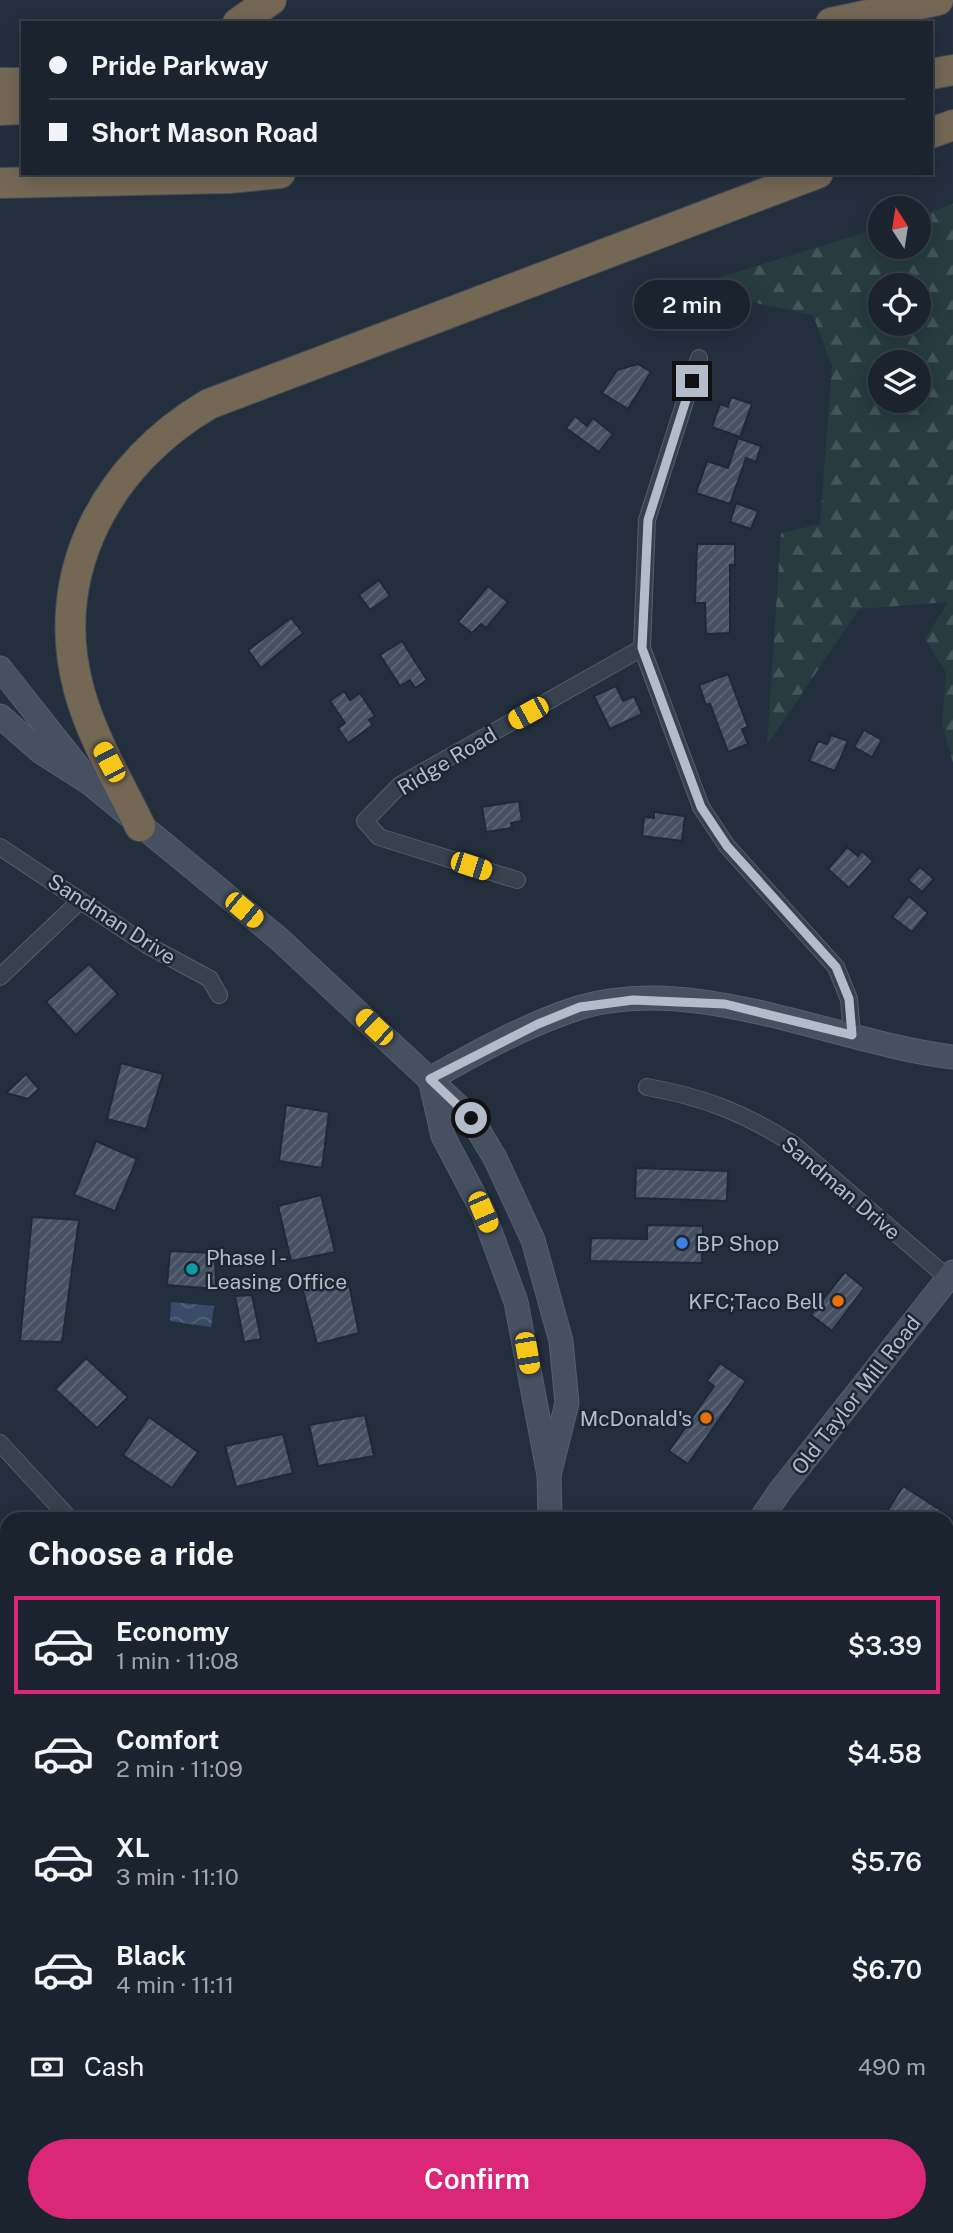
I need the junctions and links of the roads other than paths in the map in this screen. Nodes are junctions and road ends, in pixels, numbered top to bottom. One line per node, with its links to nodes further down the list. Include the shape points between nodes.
1 (271, 0): 3 (highway)
2 (938, 0): 4 (highway)
3 (241, 21)
4 (840, 21)
5 (953, 70): 6 (highway)
6 (933, 74)
7 (0, 83): 8 (highway)
8 (21, 83)
9 (21, 109): 10 (highway)
10 (0, 110)
11 (953, 125): 12 (highway)
12 (933, 132)
13 (260, 175): 15 (highway)
14 (813, 175): 21 (highway, via 209,404 148,448 102,506 80,563 71,619 82,698)
15 (0, 183)
16 (699, 358): 17 (street, via 648,520)
17 (642, 648): 23 (street, Ridge Road, via 400,785 365,821 379,837); 27 (street, via 701,807 727,846 836,967 849,999)
18 (0, 668): 20 (main road)
19 (0, 716): 20 (main road, via 41,752)
20 (91, 784): 21 (main road)
21 (140, 826): 29 (main road, via 278,938)
22 (0, 847): 24 (street, Sandman Drive)
23 (517, 880)
24 (80, 901): 25 (street); 26 (street, Sandman Drive, via 210,979)
25 (0, 977)
26 (219, 995)
27 (852, 1035): 28 (main road); 29 (main road, via 725,1004 633,1000 580,1007)
28 (953, 1058)
29 (430, 1079): 33 (main road, via 443,1136 483,1212 516,1301); 33 (main road, via 471,1118 495,1158 533,1240 548,1288 561,1341 567,1403)
30 (647, 1087): 31 (street, Sandman Drive, via 695,1095 731,1108 782,1137)
31 (951, 1275): 36 (main road, Old Taylor Mill Road)
32 (0, 1443): 34 (street)
33 (550, 1475): 35 (main road)
34 (63, 1512)
35 (550, 1512)
36 (766, 1512)

